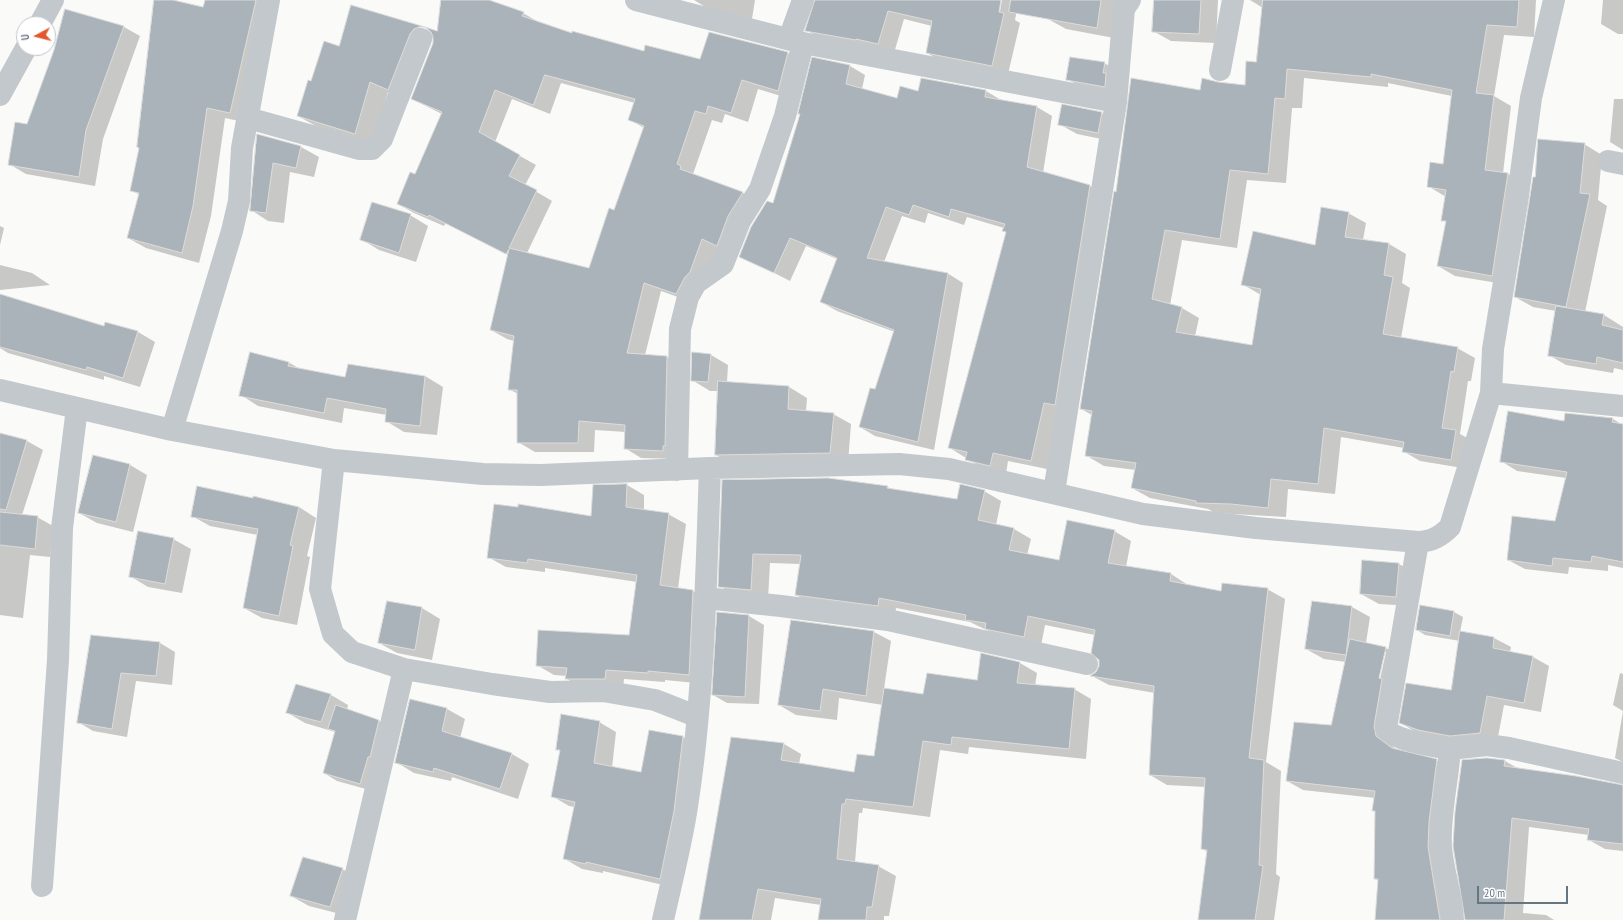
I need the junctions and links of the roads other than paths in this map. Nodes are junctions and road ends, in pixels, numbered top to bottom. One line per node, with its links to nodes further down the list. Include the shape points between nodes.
1 (53, 0): 8 (street)
2 (268, 0): 15 (street)
3 (636, 0): 10 (street)
4 (803, 0): 10 (street)
5 (1130, 0): 14 (street, via 1124,9)
6 (1233, 0): 12 (street)
7 (1554, 0): 17 (street, via 1531,98 1493,349)
8 (44, 16)
9 (421, 39): 15 (street, via 382,139 372,149 359,149)
10 (796, 41): 14 (street); 23 (street, via 785,116 760,189 740,221 723,264 696,283 688,297 680,329)
11 (22, 56): 13 (street)
12 (1220, 70)
13 (0, 95)
14 (1116, 102): 24 (street)
15 (248, 118): 20 (street, via 241,155 239,201 232,231)
16 (0, 390): 19 (street)
17 (1491, 393): 18 (street); 25 (street, via 1450,527 1440,536)
18 (1623, 406)
19 (77, 408): 20 (street); 32 (street, via 62,528 58,660)
20 (172, 430): 21 (street)
21 (334, 460): 23 (street, via 483,474 541,475); 28 (street, via 320,589 333,634 352,652)
22 (710, 468): 23 (street); 24 (street, via 898,464 949,469); 26 (street)
23 (677, 470)
24 (1054, 492): 25 (street, via 1144,514 1192,521)
25 (1418, 542): 30 (street, via 1386,728 1391,733 1420,744)
26 (705, 598): 27 (street, via 888,620); 29 (street)
27 (1087, 664)
28 (404, 669): 29 (street, via 550,692 603,691 656,700); 33 (street)
29 (696, 716): 34 (street, via 686,814)
30 (1450, 748): 31 (street, via 1488,745 1509,748); 35 (street, via 1441,837)
31 (1623, 773)
32 (42, 886)
33 (345, 920)
34 (663, 920)
35 (1453, 920)

